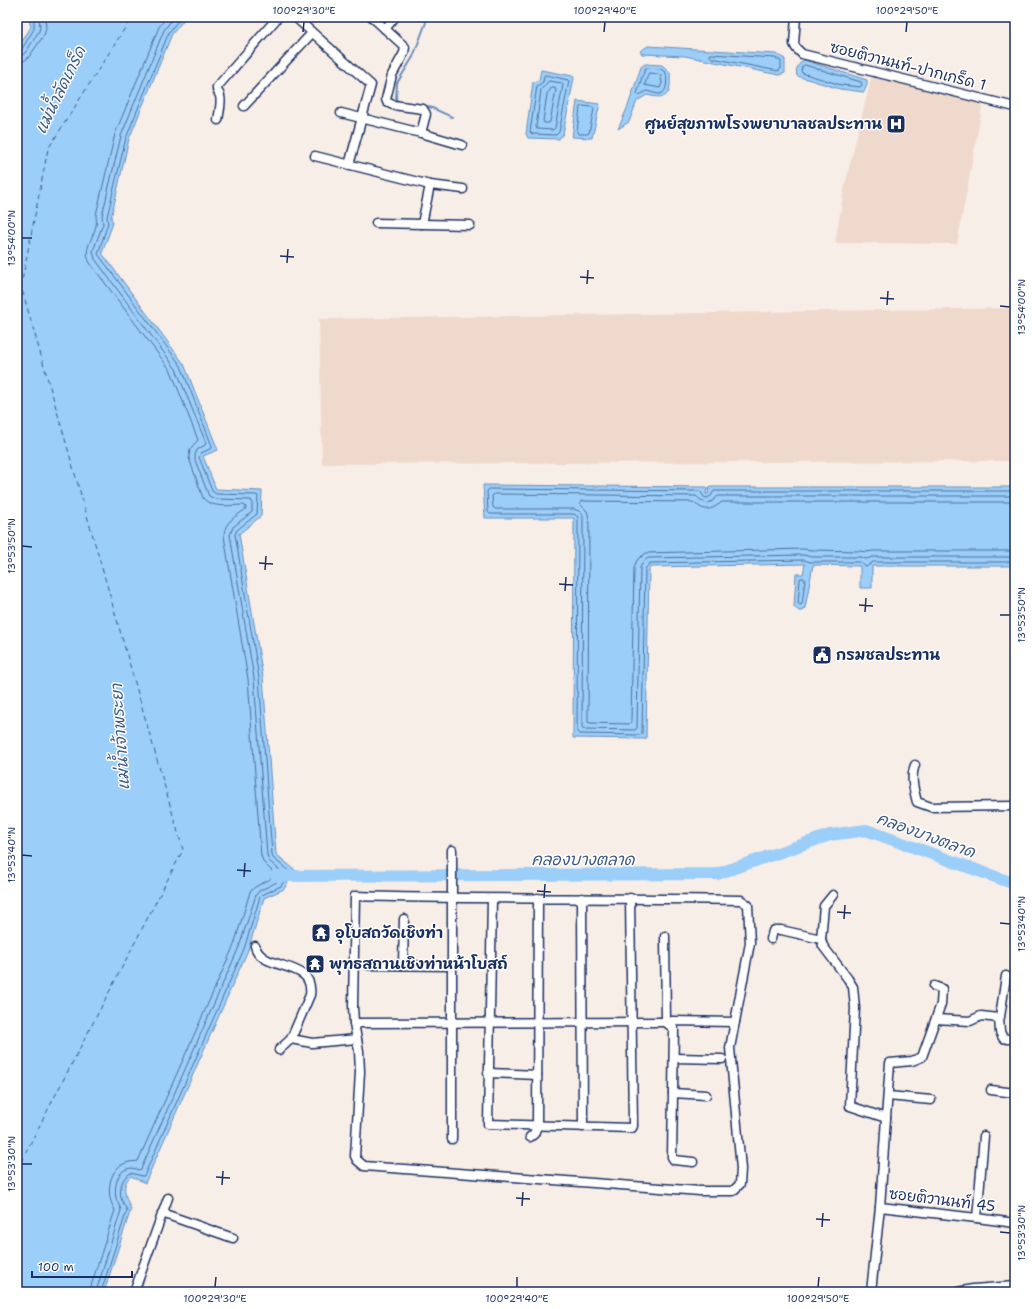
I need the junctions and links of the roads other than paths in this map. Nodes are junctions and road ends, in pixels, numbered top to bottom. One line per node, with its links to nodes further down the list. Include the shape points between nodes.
1 (278, 17): 12 (street, via 217,86 216,90 220,95)
2 (295, 17): 7 (street)
3 (372, 17): 6 (street)
4 (395, 17): 6 (street)
5 (796, 17): 9 (street, ซอยติวานนท์-ปากเกร็ด 1, via 794,38 796,48 802,54)
6 (385, 29): 13 (street, via 405,47 392,75 386,100 390,105 423,109 426,114)
7 (312, 33): 8 (street); 11 (street, via 371,85)
8 (244, 106)
9 (1015, 107)
10 (341, 113): 11 (street)
11 (361, 118): 13 (street); 16 (street)
12 (218, 120)
13 (421, 133): 14 (street)
14 (462, 146)
15 (315, 156): 16 (street)
16 (349, 165): 17 (street)
17 (430, 185): 18 (street); 20 (street)
18 (464, 189)
19 (376, 223): 20 (street)
20 (422, 224): 21 (street)
21 (470, 226)
22 (915, 765): 23 (street, via 912,772 917,802 931,807)
23 (1015, 806)
24 (452, 850): 30 (street)
25 (833, 895): 34 (street, via 824,906)
26 (492, 898): 27 (street); 30 (street); 44 (street)
27 (538, 898): 28 (street); 45 (street)
28 (582, 898): 29 (street); 46 (street)
29 (630, 898): 47 (street); 48 (street, via 741,900 748,905 750,943)
30 (452, 899): 38 (street); 49 (street, via 355,896)
31 (404, 919): 37 (street)
32 (665, 936): 50 (street)
33 (771, 939): 34 (street, via 773,931 781,930)
34 (821, 939): 65 (street, via 823,946 852,987 855,1008 850,1106)
35 (255, 946): 53 (street, via 256,951 264,959 302,973 308,980 310,995)
36 (368, 965): 37 (street)
37 (402, 966): 38 (street)
38 (452, 966): 43 (street)
39 (1006, 976): 41 (street)
40 (934, 986): 42 (street, via 942,989)
41 (999, 1018): 42 (street, via 981,1016 970,1021); 52 (street, via 1003,1038)
42 (936, 1019): 63 (street, ซอยติวานนท์ 45, via 922,1057 890,1064)
43 (452, 1022): 44 (street); 49 (street); 70 (street)
44 (490, 1022): 45 (street); 57 (street)
45 (538, 1022): 46 (street); 58 (street)
46 (583, 1022): 47 (street); 67 (street)
47 (632, 1022): 50 (street); 67 (street, via 633,1127)
48 (735, 1022): 50 (street); 51 (street, via 730,1048 741,1169 740,1184 733,1191 700,1191 364,1166 355,1156 360,1072)
49 (354, 1023): 51 (street)
50 (667, 1023): 55 (street, via 674,1029)
51 (357, 1039): 53 (street, via 312,1043)
52 (1015, 1039)
53 (291, 1040): 54 (street)
54 (279, 1050)
55 (674, 1058): 56 (street); 60 (street)
56 (722, 1059)
57 (488, 1073): 58 (street); 66 (street, via 488,1124)
58 (537, 1075): 66 (street)
59 (991, 1090): 61 (street)
60 (673, 1093): 62 (street); 71 (street, via 673,1159)
61 (1015, 1093)
62 (706, 1095)
63 (888, 1096): 64 (street); 65 (street, ซอยติวานนท์ 45)
64 (931, 1100)
65 (886, 1118): 73 (street, ซอยติวานนท์ 45)
66 (537, 1126): 67 (street); 69 (street)
67 (583, 1127)
68 (984, 1136): 75 (street)
69 (530, 1137)
70 (452, 1139)
71 (693, 1162)
72 (168, 1198): 74 (street)
73 (880, 1207): 75 (street, ซอยติวานนท์ 45); 80 (street)
74 (162, 1213): 77 (street); 79 (street)
75 (976, 1218): 76 (street, ซอยติวานนท์ 45)
76 (1015, 1223)
77 (233, 1238)
78 (1015, 1286): 81 (street)
79 (134, 1292)
80 (871, 1292)
81 (957, 1292)

